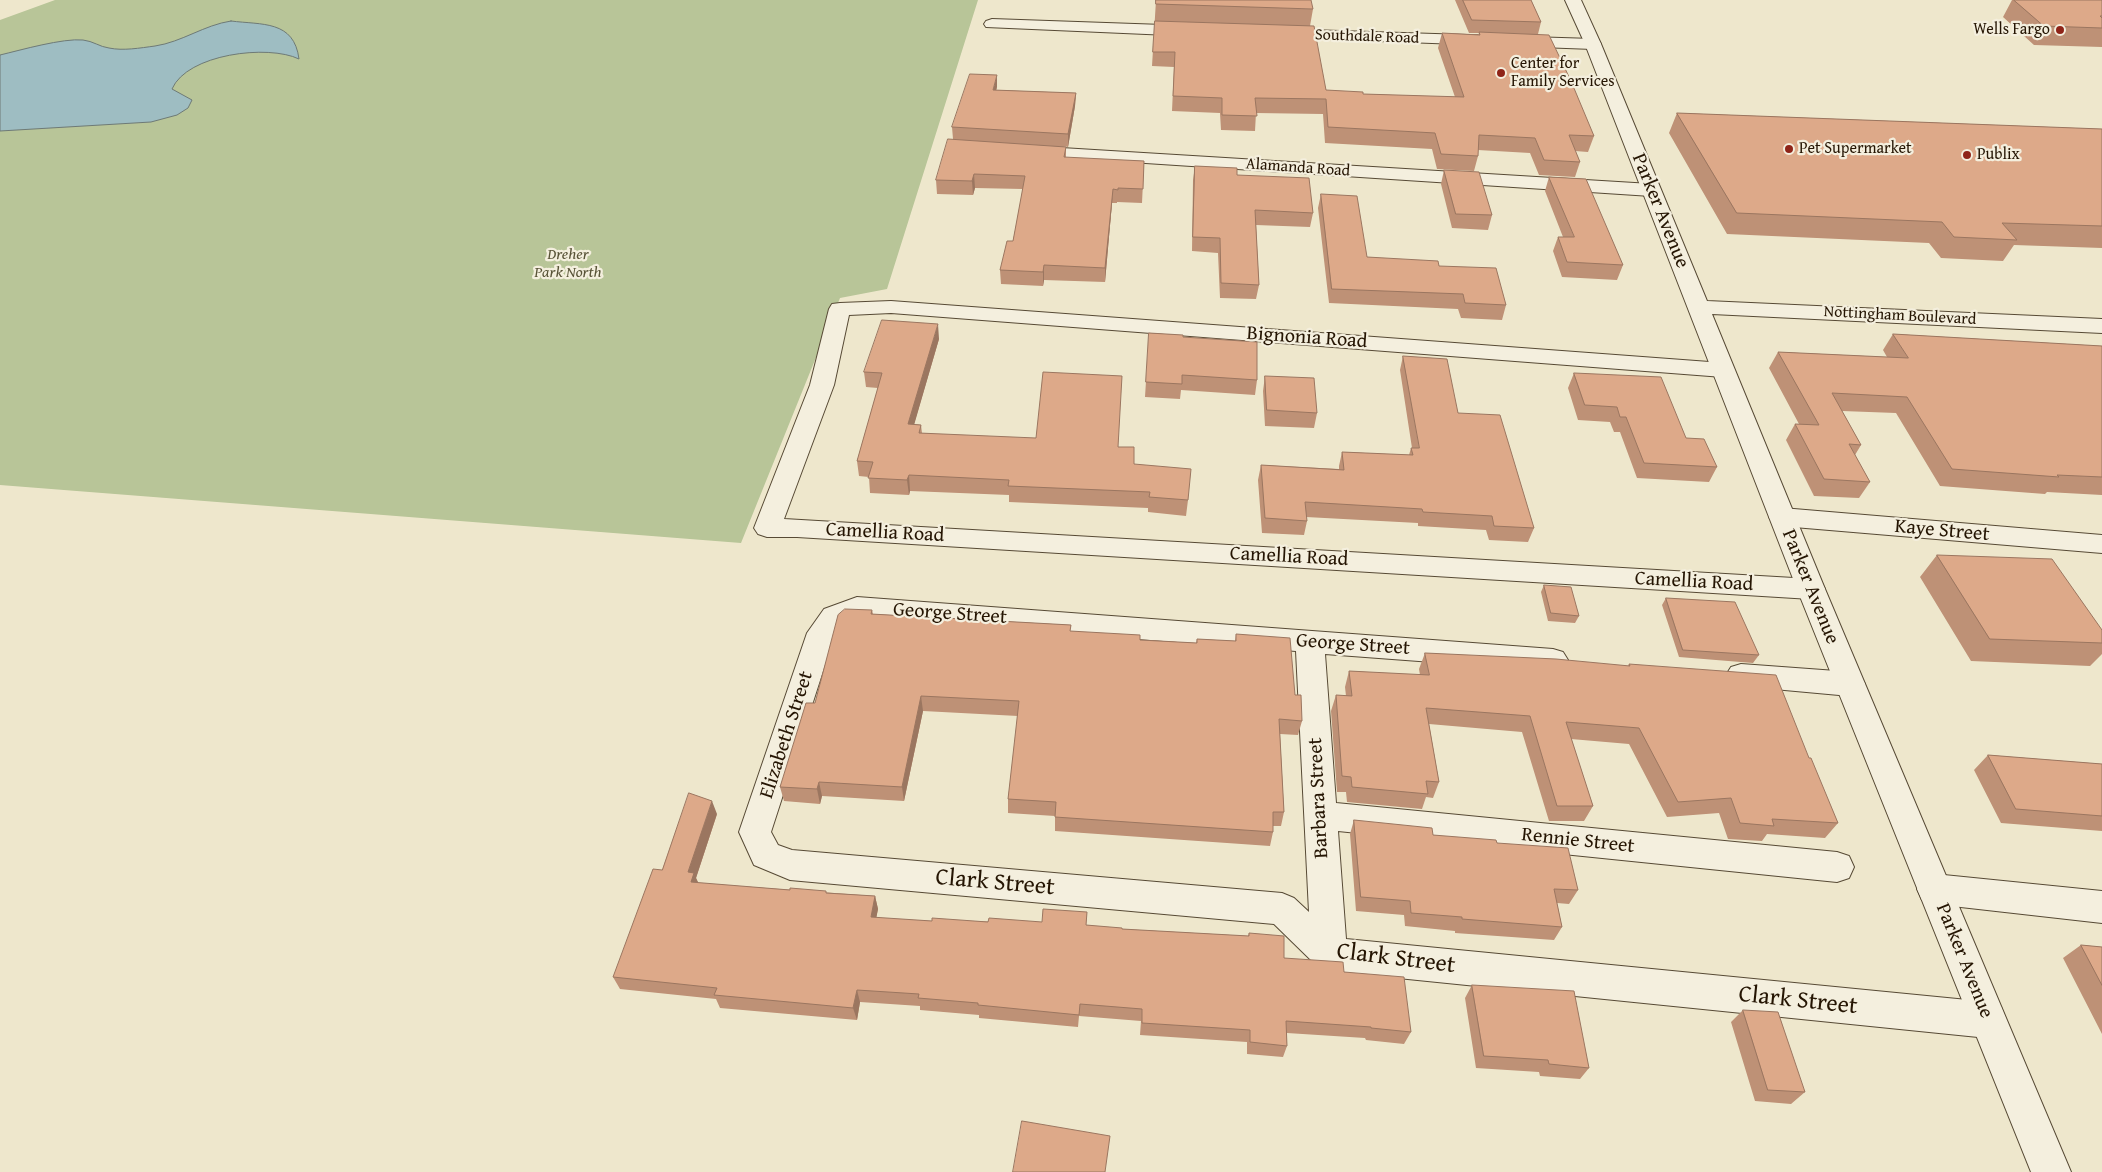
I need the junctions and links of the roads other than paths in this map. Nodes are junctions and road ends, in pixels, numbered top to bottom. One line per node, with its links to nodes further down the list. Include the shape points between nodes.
1 (1573, 0): 5 (street, Parker Avenue)
2 (992, 24): 3 (street)
3 (1208, 31)
4 (1257, 33): 5 (street, Southdale Road)
5 (1593, 44): 7 (street, Parker Avenue)
6 (1014, 150): 7 (street, Alamanda Road)
7 (1652, 190): 8 (street, Parker Avenue)
8 (1698, 307): 9 (street, Nottingham Boulevard); 10 (street, Parker Avenue)
9 (2102, 326)
10 (1724, 370): 11 (street, Parker Avenue); 12 (street, Bignonia Road, via 891,307 840,309 822,385)
11 (1782, 517): 13 (street, Kaye Street); 14 (street, Parker Avenue)
12 (767, 528): 14 (street, Camellia Road)
13 (2102, 544)
14 (1811, 589): 19 (street, Parker Avenue)
15 (857, 607): 16 (street, George Street); 21 (street, Elizabeth Street, via 834,616 821,633 755,832 766,854)
16 (1310, 641): 17 (street, George Street); 20 (street, Barbara Street)
17 (1575, 662)
18 (1713, 673): 19 (street)
19 (1850, 684): 23 (street, Parker Avenue)
20 (1320, 815): 22 (street, Rennie Street); 25 (street, Barbara Street)
21 (790, 865): 25 (street, Clark Street, via 1282,909)
22 (1837, 867)
23 (1934, 889): 24 (street); 26 (street, Parker Avenue)
24 (2102, 907)
25 (1328, 954): 26 (street, Clark Street)
26 (1988, 1020): 27 (street, Parker Avenue)
27 (2051, 1172)

